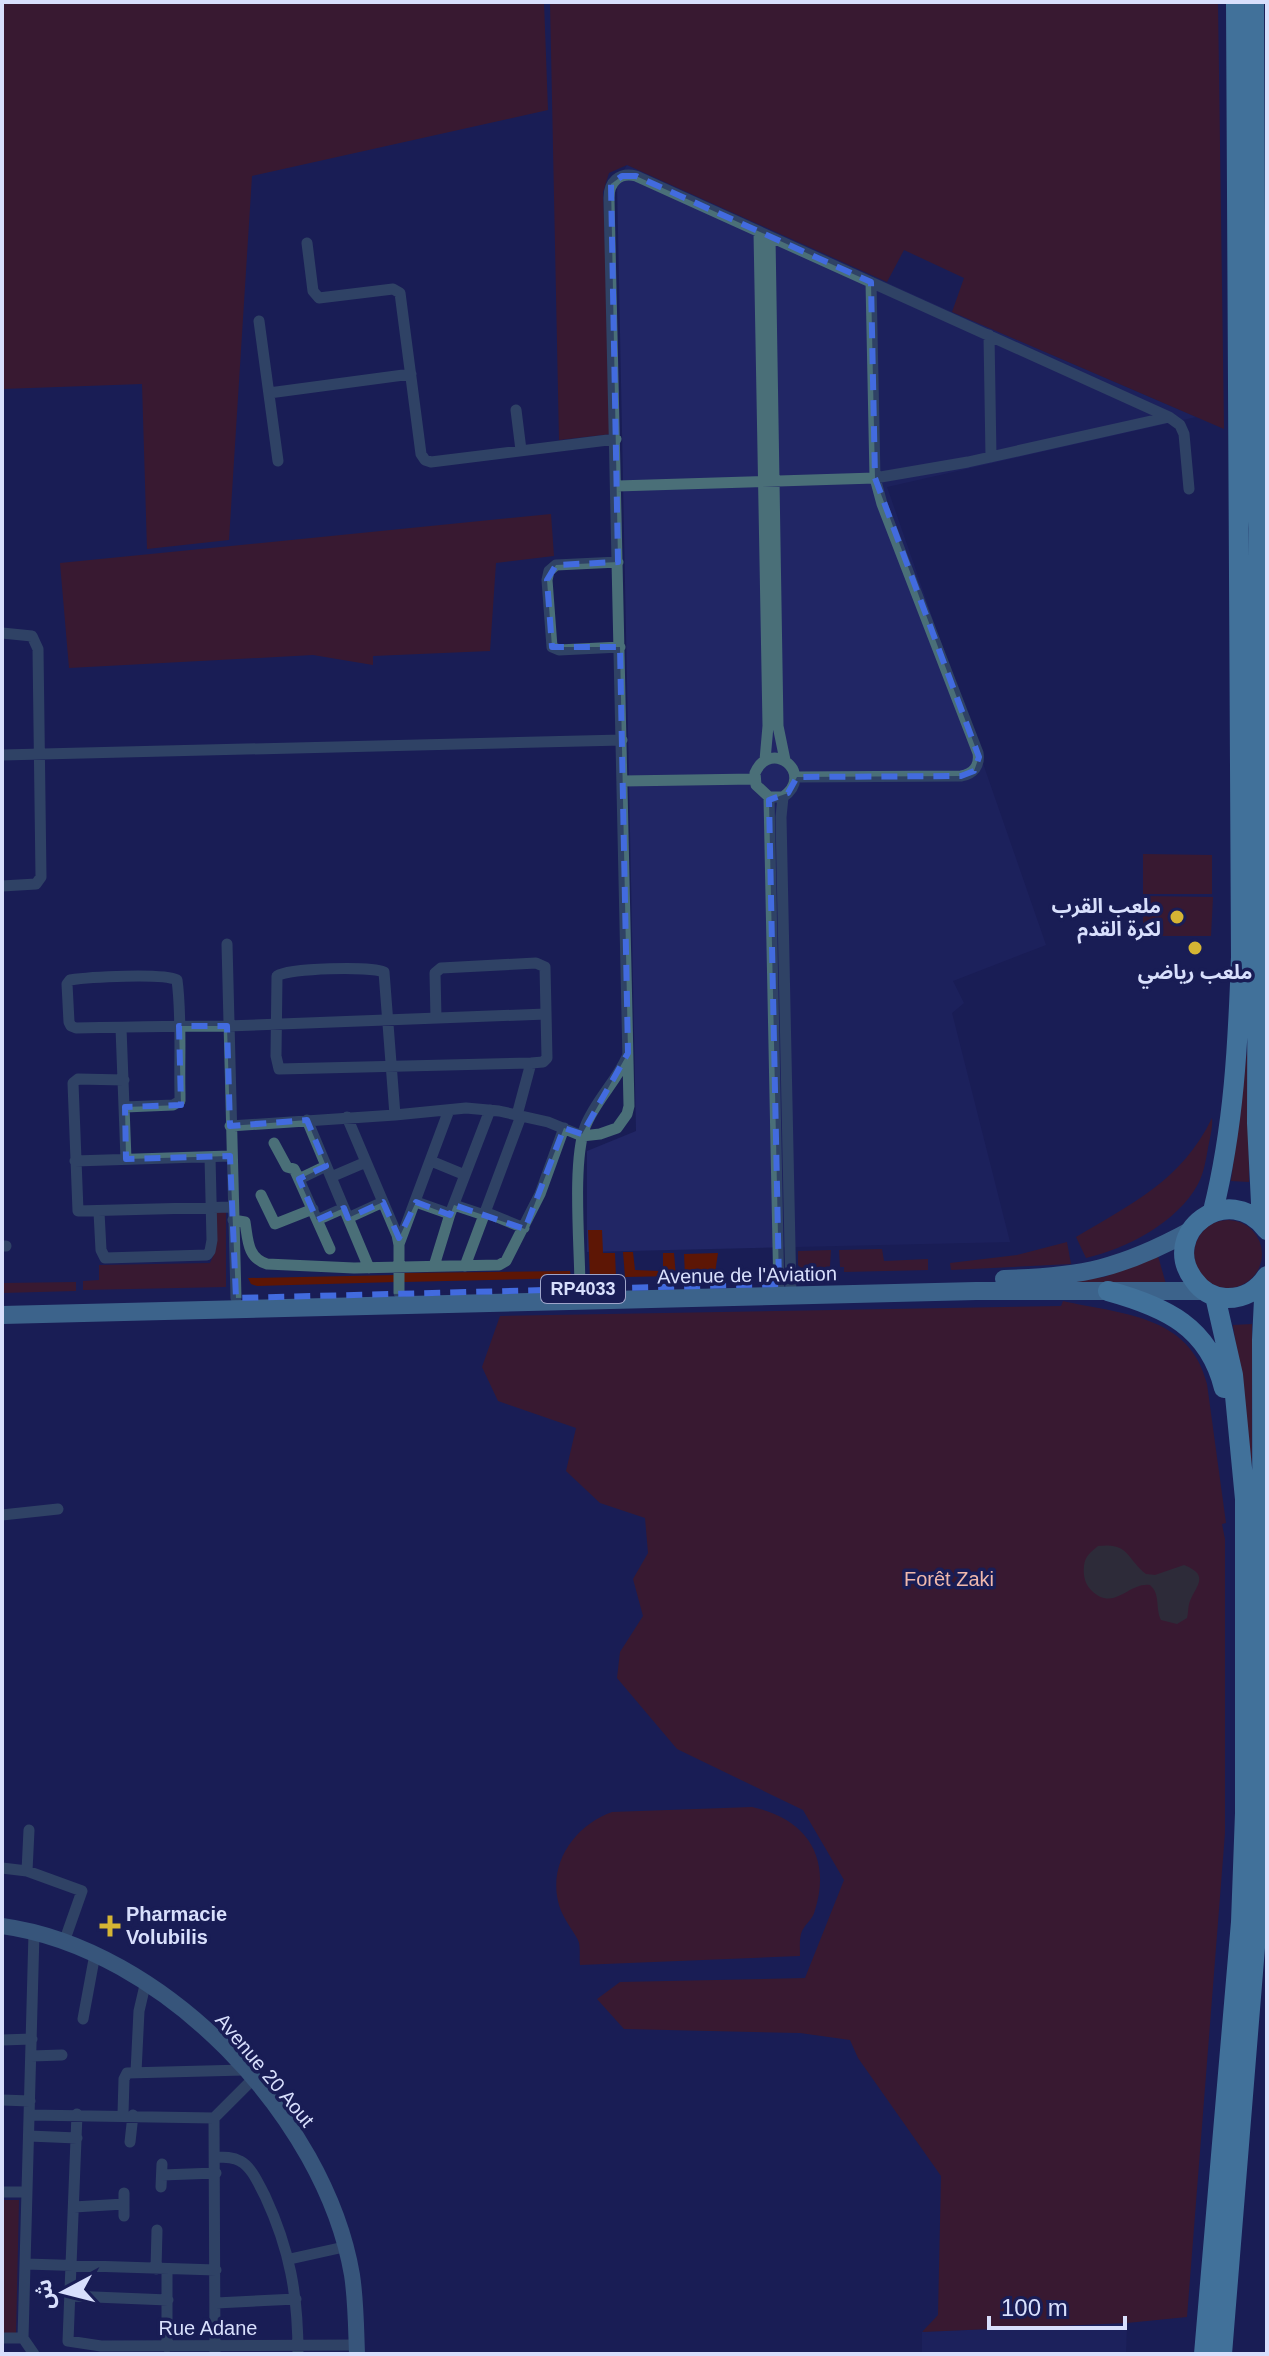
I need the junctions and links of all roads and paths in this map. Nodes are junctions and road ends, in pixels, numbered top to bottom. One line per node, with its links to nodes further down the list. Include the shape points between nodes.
1 (1236, 2): 72 (highway, via 1241,957 1235,1087)
2 (1254, 2): 78 (highway, via 1257,1123)
3 (764, 234): 5 (street); 12 (street, via 636,176 622,176 611,184); 17 (street)
4 (307, 243): 8 (street, via 313,291 319,298 393,289 400,293)
5 (871, 282): 7 (street); 16 (street)
6 (259, 321): 9 (street)
7 (989, 335): 11 (street); 14 (street)
8 (411, 374): 9 (street); 13 (street, via 425,460)
9 (269, 393): 15 (street)
10 (516, 410): 13 (street)
11 (1169, 417): 14 (street); 19 (street, via 1184,434)
12 (616, 439): 13 (street); 18 (street)
13 (521, 450)
14 (991, 457): 16 (street)
15 (278, 461)
16 (875, 478): 17 (street); 29 (street, via 978,762 974,771 961,776)
17 (769, 482): 18 (street); 23 (street)
18 (617, 486): 20 (street)
19 (1189, 489)
20 (618, 562): 22 (street); 22 (street, via 556,565 547,580 552,647)
21 (2, 633): 25 (street, via 29,635 37,643)
22 (620, 647): 24 (street)
23 (772, 666): 27 (street); 28 (street)
24 (622, 740): 25 (street); 31 (street)
25 (38, 754): 26 (street); 34 (street, via 41,880)
26 (2, 755)
27 (765, 760): 28 (street); 30 (street)
28 (785, 760): 29 (street)
29 (795, 777): 33 (street)
30 (755, 779): 31 (street); 32 (street)
31 (622, 781): 43 (street)
32 (769, 797): 33 (street); 89 (street)
33 (783, 797): 89 (street)
34 (2, 886)
35 (227, 944): 41 (street)
36 (546, 1014): 37 (street); 37 (street, via 545,967 536,963 439,969); 44 (street, via 547,1058)
37 (436, 1018): 38 (street)
38 (388, 1020): 39 (street); 39 (street, via 382,970 312,971 277,976); 45 (street)
39 (276, 1024): 41 (street); 45 (street, via 279,1069)
40 (179, 1026): 41 (street); 42 (street); 42 (street, via 175,977 69,981 71,1026); 47 (street, via 179,1103)
41 (227, 1026): 54 (street)
42 (121, 1028): 46 (street)
43 (628, 1053): 56 (street); 56 (street, via 623,1122 609,1132)
44 (531, 1063): 45 (street); 51 (street)
45 (389, 1066): 50 (street)
46 (124, 1080): 47 (street); 61 (street, via 74,1082)
47 (125, 1107): 60 (street)
48 (449, 1110): 49 (street); 50 (street); 62 (street)
49 (490, 1110): 51 (street); 65 (street)
50 (395, 1115): 52 (street)
51 (519, 1116): 55 (street); 77 (street)
52 (347, 1117): 53 (street); 63 (street)
53 (307, 1120): 54 (street); 64 (street)
54 (230, 1126): 58 (street)
55 (564, 1128): 56 (street); 79 (street)
56 (582, 1136): 88 (street)
57 (274, 1143): 66 (street)
58 (230, 1156): 59 (street); 74 (street)
59 (210, 1157): 60 (street); 70 (street)
60 (126, 1159): 61 (street)
61 (75, 1161): 73 (street, via 77,1210)
62 (431, 1161): 65 (street); 69 (street)
63 (366, 1162): 64 (street); 68 (street)
64 (329, 1172): 66 (street); 75 (street)
65 (465, 1175): 71 (street)
66 (299, 1179): 76 (street)
67 (261, 1195): 76 (street, via 274,1224)
68 (383, 1202): 75 (street); 81 (street)
69 (416, 1202): 71 (street); 81 (street)
70 (212, 1208): 73 (street); 73 (street, via 207,1255 126,1259 103,1257); 74 (street)
71 (452, 1210): 77 (street); 84 (street)
72 (1213, 1211): 78 (highway, via 1239,1210); 80 (highway)
73 (99, 1212)
74 (232, 1213): 86 (street, via 245,1222 252,1254 262,1263); 93 (street)
75 (346, 1213): 76 (street); 86 (street)
76 (315, 1214): 82 (street)
77 (484, 1214): 79 (street); 85 (street)
78 (1264, 1226)
79 (524, 1228): 85 (street, via 502,1263)
80 (1190, 1231): 89 (main road, Avenue de l'Aviation / RP4033, via 1142,1256 1087,1273); 92 (highway, via 1186,1264)
81 (399, 1245): 83 (street)
82 (330, 1249)
83 (399, 1266): 84 (street); 86 (street); 91 (street)
84 (434, 1266): 85 (street)
85 (465, 1266)
86 (369, 1268)
87 (1266, 1277): 92 (highway, via 1248,1294); 150 (highway, via 1262,1861)
88 (580, 1289): 89 (main road, Avenue de l'Aviation / RP4033); 91 (main road, Avenue de l'Aviation / RP4033)
89 (785, 1290): 90 (main road, Avenue de l'Aviation / RP4033); 95 (main road, Avenue de l'Aviation / RP4033)
90 (1108, 1291): 92 (main road, Avenue de l'Aviation / RP4033); 96 (highway, via 1170,1315 1208,1346 1222,1376)
91 (399, 1293): 93 (main road, Avenue de l'Aviation / RP4033)
92 (1210, 1294): 96 (highway, via 1229,1348)
93 (236, 1298): 94 (main road, Avenue de l'Aviation / RP4033)
94 (2, 1303)
95 (2, 1315)
96 (1241, 1454): 149 (highway, via 1247,1544 1243,1885)
97 (58, 1509): 98 (street)
98 (2, 1515)
99 (29, 1830): 101 (street)
100 (2, 1868): 101 (street)
101 (27, 1871): 104 (street, via 82,1891)
102 (2, 1926): 103 (street, Avenue 20 Aout)
103 (34, 1933): 104 (street, Avenue 20 Aout); 108 (street)
104 (64, 1942): 105 (street, Avenue 20 Aout)
105 (95, 1954): 106 (street, Avenue 20 Aout); 107 (street)
106 (146, 1981): 112 (street); 113 (street, Avenue 20 Aout, via 213,2034)
107 (83, 2019)
108 (32, 2039): 109 (street); 111 (street)
109 (2, 2040)
110 (62, 2055): 111 (street)
111 (31, 2056): 115 (street)
112 (136, 2072): 113 (street); 118 (street, via 125,2076)
113 (248, 2075): 119 (street); 131 (street, Avenue 20 Aout, via 305,2151)
114 (2, 2100): 115 (street)
115 (30, 2101): 117 (street)
116 (77, 2114): 117 (street); 118 (street); 121 (street)
117 (30, 2115): 120 (street)
118 (128, 2115): 119 (street); 122 (street)
119 (214, 2118): 123 (street)
120 (29, 2136): 121 (street); 127 (street)
121 (77, 2138): 129 (street)
122 (130, 2142)
123 (216, 2157): 124 (street); 132 (street, via 247,2166 264,2193)
124 (216, 2173): 125 (street); 136 (street)
125 (162, 2175)
126 (2, 2192): 127 (street)
127 (27, 2192): 133 (street)
128 (124, 2205): 129 (street)
129 (74, 2207): 134 (street)
130 (157, 2230): 135 (street)
131 (344, 2247): 132 (street); 144 (street, Avenue 20 Aout, via 352,2275)
132 (290, 2259): 138 (street)
133 (26, 2264): 134 (street); 142 (street)
134 (72, 2265): 135 (street); 137 (street)
135 (162, 2269): 136 (street); 139 (street)
136 (216, 2270): 140 (street)
137 (70, 2296): 139 (street); 145 (street, Rue Adane, via 70,2342)
138 (296, 2299): 140 (street); 147 (street)
139 (168, 2300): 143 (street)
140 (216, 2303): 146 (street)
141 (2, 2338): 142 (street)
142 (23, 2338): 148 (street)
143 (167, 2347): 145 (street, Rue Adane); 146 (street, Rue Adane)
144 (357, 2349): 147 (street, Rue Adane)
145 (101, 2350)
146 (215, 2350): 147 (street, Rue Adane)
147 (298, 2350)
148 (34, 2354)
149 (1204, 2354)
150 (1222, 2354)

